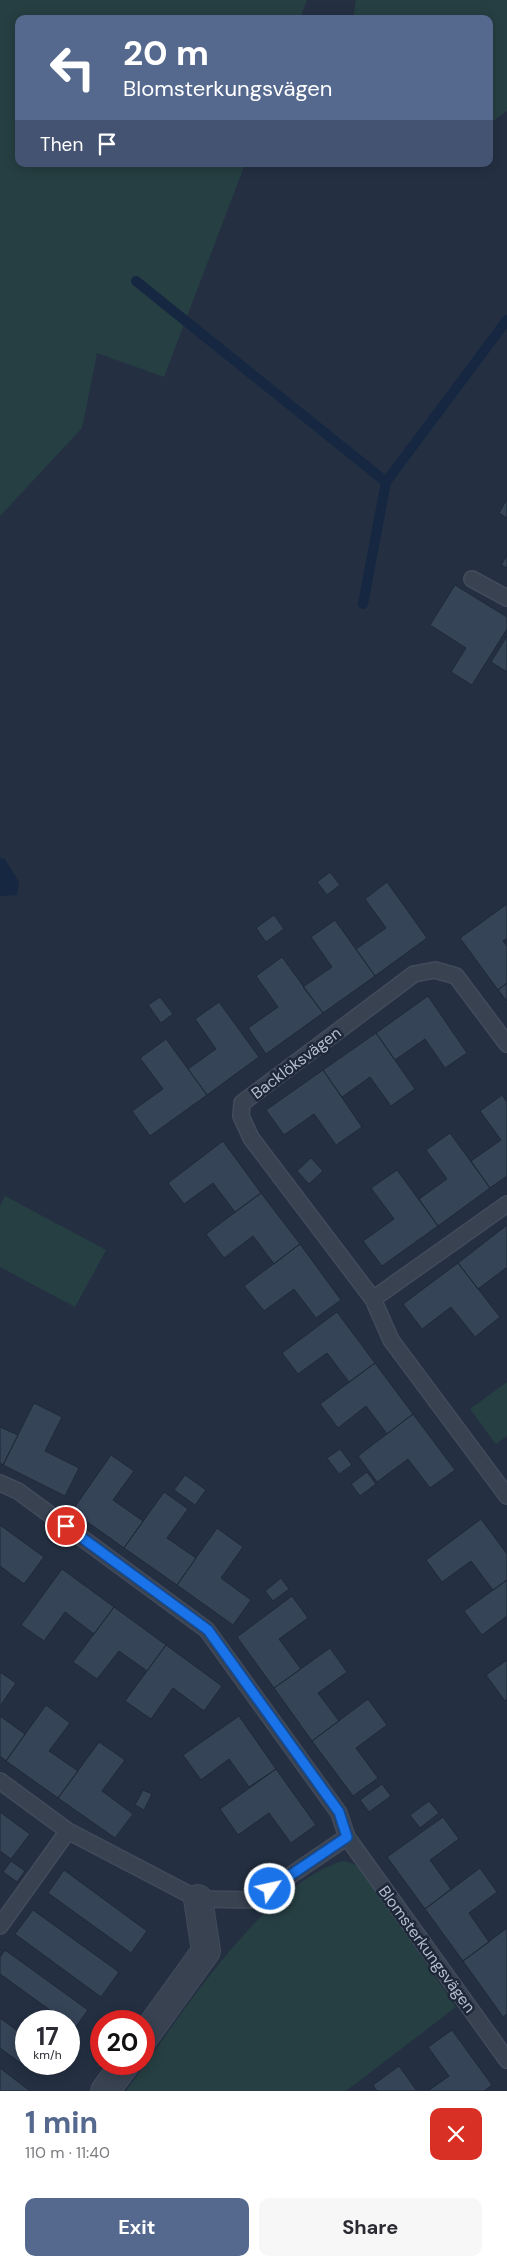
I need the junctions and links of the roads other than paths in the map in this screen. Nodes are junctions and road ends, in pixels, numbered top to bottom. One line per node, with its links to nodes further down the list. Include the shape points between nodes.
1 (472, 579): 2 (lane)
2 (507, 598)
3 (507, 1044): 5 (lane, Backlöksvägen, via 456,976 435,970 414,974 242,1103 241,1116 252,1138)
4 (507, 1204): 5 (lane)
5 (373, 1299): 7 (lane, Backlöksvägen, via 391,1340)
6 (0, 1483): 10 (lane, Blomsterkungsvägen, via 18,1491 208,1630 339,1812)
7 (507, 1496)
8 (0, 1781): 9 (lane)
9 (68, 1831): 11 (lane); 12 (lane)
10 (347, 1837): 11 (lane, via 254,1900); 14 (lane, Blomsterkungsvägen)
11 (198, 1899): 13 (street, via 206,1950)
12 (0, 1926)
13 (155, 2022)
14 (507, 2060)
15 (117, 2075): 16 (street)
16 (105, 2091)

